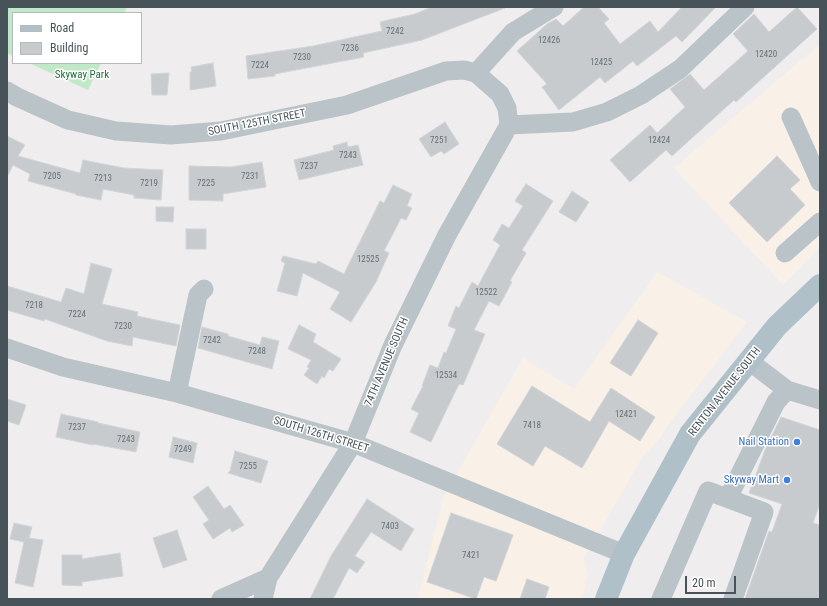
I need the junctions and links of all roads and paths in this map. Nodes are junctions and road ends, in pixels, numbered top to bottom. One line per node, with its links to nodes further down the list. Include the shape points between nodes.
1 (554, 7): 3 (street, via 513,32)
2 (745, 7): 6 (street, via 680,69 641,95 607,112 573,122)
3 (476, 73): 4 (street, SOUTH 125TH STREET, via 464,70 446,71 347,105 221,131 171,135 116,131 68,120); 6 (street, via 500,94 507,108)
4 (7, 90)
5 (791, 117): 7 (street)
6 (509, 125): 17 (street, 74TH AVENUE SOUTH, via 447,235 392,345)
7 (820, 182)
8 (820, 222): 9 (street)
9 (785, 253)
10 (820, 285): 13 (main road, RENTON AVENUE SOUTH, via 777,326)
11 (204, 289): 15 (street, via 198,295)
12 (7, 348): 15 (street, SOUTH 126TH STREET, via 63,367)
13 (749, 361): 14 (street); 19 (main road, RENTON AVENUE SOUTH, via 690,434)
14 (787, 390): 16 (street); 18 (street, via 776,402)
15 (177, 393): 17 (street, SOUTH 126TH STREET)
16 (820, 400)
17 (353, 443): 19 (street, SOUTH 126TH STREET); 20 (street, 74TH AVENUE SOUTH)
18 (728, 498): 24 (street, via 708,491); 25 (street, via 764,512)
19 (624, 554): 23 (main road, RENTON AVENUE SOUTH)
20 (268, 578): 21 (street); 22 (street)
21 (221, 599)
22 (263, 599)
23 (606, 599)
24 (661, 599)
25 (733, 599)

